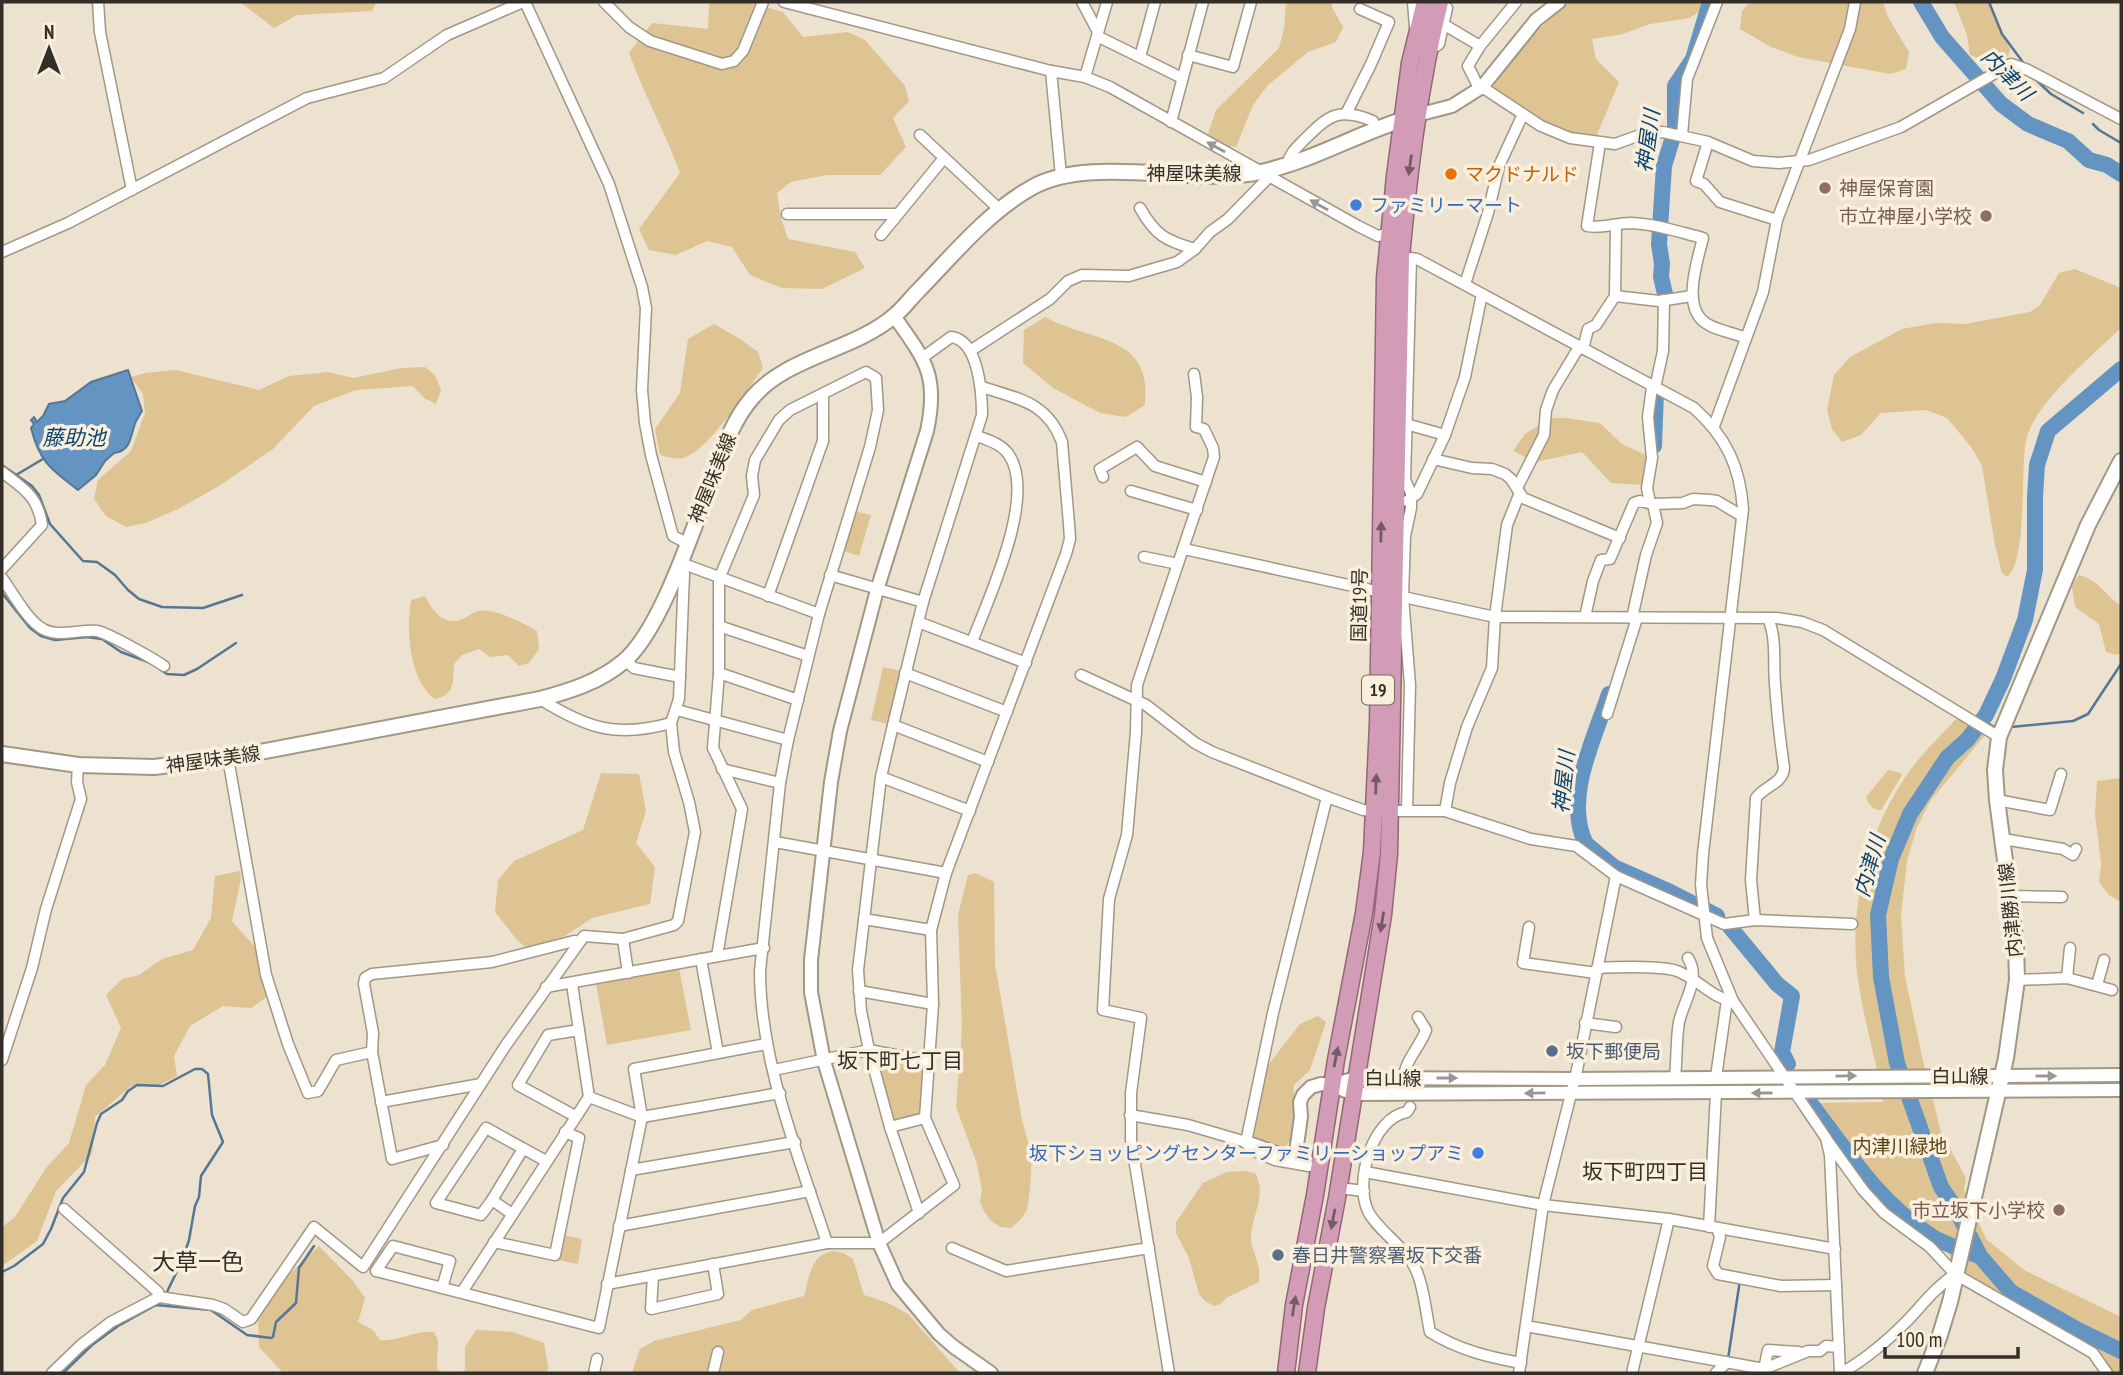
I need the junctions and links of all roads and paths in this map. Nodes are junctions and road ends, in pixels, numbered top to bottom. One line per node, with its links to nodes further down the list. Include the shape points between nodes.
1 (98, 2): 46 (street)
2 (524, 2): 46 (street, via 447,35 384,78 307,98); 88 (street, via 609,184 642,287 646,308 642,390 649,444 673,536)
3 (604, 2): 4 (street, via 650,41 722,64 734,61 743,51)
4 (763, 2)
5 (784, 2): 20 (street)
6 (821, 2): 20 (street)
7 (1082, 2): 22 (street)
8 (1107, 2): 22 (street)
9 (1155, 2): 26 (street)
10 (1203, 2): 25 (street)
11 (1251, 2): 25 (street, via 1233,67)
12 (1413, 2): 23 (street)
13 (1424, 2): 23 (highway, 国道19号 / 19)
14 (1516, 2): 24 (street)
15 (1559, 2): 30 (street, via 1536,20)
16 (1717, 2): 38 (street, via 1688,79)
17 (1855, 2): 42 (street, via 1850,29)
18 (1445, 4): 21 (highway, 国道19号 / 19)
19 (1360, 9): 31 (street, via 1389,22)
20 (825, 13): 27 (street)
21 (1440, 23): 24 (street); 33 (highway, 国道19号 / 19)
22 (1097, 34): 26 (street); 28 (street)
23 (1416, 38): 33 (highway, 国道19号 / 19, via 1409,63)
24 (1480, 46): 30 (street, via 1468,66)
25 (1188, 55): 29 (street)
26 (1140, 57): 29 (street)
27 (1051, 71): 28 (street); 45 (street)
28 (1085, 77): 35 (street)
29 (1182, 78): 35 (street)
30 (1481, 87): 32 (street); 33 (street, via 1452,106)
31 (1346, 114): 36 (street, via 1373,121); 43 (street, via 1326,118 1289,154)
32 (1523, 114): 40 (street, via 1560,134); 58 (street, via 1499,166)
33 (1409, 117): 36 (main road, 神屋味美線); 53 (highway, 国道19号 / 19); 57 (highway, 国道19号 / 19, one-way to 57)
34 (2121, 119): 42 (street, via 2011,64 1901,127)
35 (1171, 122): 44 (street, one-way to 35)
36 (1376, 130): 43 (main road, 神屋味美線)
37 (920, 135): 41 (street)
38 (1682, 135): 39 (street); 40 (street, via 1664,132 1615,144)
39 (1708, 142): 42 (street, via 1753,161); 51 (street, via 1696,181 1720,202)
40 (1600, 143): 52 (street, via 1587,226)
41 (944, 158): 48 (street); 50 (street)
42 (1799, 160): 51 (street)
43 (1287, 165): 44 (main road, 神屋味美線)
44 (1265, 174): 45 (main road, 神屋味美線); 53 (street, one-way to 44); 55 (street, via 1228,219)
45 (1061, 176): 48 (main road, 神屋味美線, via 1032,187)
46 (132, 190): 56 (street)
47 (1140, 208): 55 (street, via 1161,236)
48 (999, 209): 63 (main road, 神屋味美線)
49 (787, 214): 50 (street)
50 (898, 214): 54 (street)
51 (1777, 220): 64 (street, via 1763,292)
52 (1616, 225): 60 (street); 61 (street, via 1657,225 1703,239)
53 (1383, 234): 98 (highway, 国道19号 / 19, one-way to 53)
54 (881, 235)
55 (1195, 249): 66 (street, via 1177,262 1129,276 1082,275 1068,281 1050,299)
56 (2, 252)
57 (1406, 258): 58 (street, via 1418,259); 72 (street); 83 (highway, 国道19号 / 19)
58 (1465, 284): 59 (street)
59 (1482, 294): 65 (street); 74 (street, via 1465,377)
60 (1615, 296): 62 (street); 65 (street, via 1596,325 1588,329)
61 (1692, 296): 62 (street); 64 (street, via 1702,320)
62 (1664, 300): 70 (street, via 1663,351)
63 (894, 316): 67 (street); 88 (main road, 神屋味美線, via 792,369 754,395 730,433)
64 (1746, 338): 73 (street)
65 (1581, 348): 70 (street); 82 (street, via 1553,390 1544,435)
66 (970, 351): 67 (street, via 962,340 951,337); 69 (street)
67 (922, 358): 97 (street, via 931,384 930,415)
68 (1194, 374): 80 (street, via 1196,427 1204,429 1214,457)
69 (982, 387): 75 (street); 113 (street, via 1036,405 1049,416 1062,442 1070,539)
70 (1653, 388): 73 (street, via 1694,408); 84 (street, via 1648,417)
71 (823, 394): 94 (street, via 866,372 876,378 878,410 873,435); 96 (street, via 790,410 768,436 755,460 754,495); 99 (street, via 823,441)
72 (1406, 424): 74 (street); 83 (street, via 1405,480 1411,492)
73 (1714, 426): 86 (street, via 1737,471)
74 (1446, 435): 76 (street)
75 (977, 436): 100 (street); 109 (street, via 1008,453 1018,502 1014,528)
76 (1433, 459): 82 (street, via 1505,474); 83 (street, via 1417,494)
77 (2121, 461): 129 (main road, 内津勝川線)
78 (2, 472): 93 (street, via 30,494 42,524)
79 (1103, 477): 80 (street, via 1100,470 1137,447 1156,466)
80 (1206, 482): 85 (street)
81 (1132, 491): 85 (street)
82 (1518, 492): 87 (street); 102 (street, via 1507,525)
83 (1403, 502): 98 (highway, 国道19号 / 19)
84 (1651, 504): 86 (street, via 1710,500); 87 (street, via 1640,501 1632,505); 104 (street, via 1657,523)
85 (1196, 510): 89 (street)
86 (1742, 516): 105 (street)
87 (1620, 538): 103 (street, via 1610,559 1601,560)
88 (687, 543): 91 (main road, 神屋味美線)
89 (1184, 549): 92 (street); 98 (street)
90 (1144, 556): 92 (street)
91 (681, 563): 96 (street); 112 (main road, 神屋味美線, via 650,626); 118 (street)
92 (1178, 564): 121 (street, via 1142,666)
93 (2, 569)
94 (830, 575): 97 (street); 101 (street)
95 (2, 578): 114 (street, via 41,628 52,633 103,632)
96 (719, 579): 99 (street); 108 (street)
97 (877, 590): 100 (street); 148 (street, via 839,731)
98 (1392, 595): 102 (street); 111 (highway, 国道19号 / 19); 119 (street)
99 (768, 596): 101 (street)
100 (923, 601): 107 (street)
101 (819, 614): 110 (street)
102 (1495, 617): 103 (street); 144 (street, via 1492,668 1467,727)
103 (1585, 617): 104 (street)
104 (1634, 618): 105 (street); 125 (street)
105 (1731, 618): 106 (street); 154 (street, via 1703,854)
106 (1768, 618): 129 (street, via 1823,630); 156 (street, via 1774,635 1784,774 1756,798 1751,880)
107 (918, 622): 109 (street); 116 (street)
108 (719, 626): 110 (street); 115 (street)
109 (972, 642): 113 (street)
110 (808, 656): 122 (street)
111 (1380, 657): 119 (street); 143 (highway, 国道19号 / 19)
112 (625, 660): 118 (street, via 634,668); 120 (main road, 神屋味美線, via 586,685)
113 (1026, 663): 124 (street)
114 (164, 666)
115 (719, 673): 122 (street); 126 (street)
116 (905, 673): 124 (street); 128 (street)
117 (1081, 675): 121 (street)
118 (680, 677): 123 (street)
119 (1410, 685): 141 (street)
120 (540, 699): 127 (street, via 607,729 632,731); 132 (main road, 神屋味美線)
121 (1137, 699): 139 (street, via 1212,752); 212 (street, via 1127,835 1109,900 1103,1010 1141,1018)
122 (798, 700): 130 (street)
123 (677, 710): 126 (street); 127 (street)
124 (1007, 712): 133 (street)
125 (1606, 714)
126 (715, 720): 130 (street); 135 (street, via 713,748)
127 (671, 723): 160 (street, via 695,832 677,921)
128 (893, 725): 133 (street); 137 (street)
129 (1993, 735): 140 (main road, 内津勝川線)
130 (788, 740): 138 (street)
131 (2, 754): 134 (main road, 神屋味美線)
132 (228, 758): 134 (main road, 神屋味美線, via 154,767); 186 (street, via 266,975 309,1093 318,1091 337,1060)
133 (988, 762): 142 (street)
134 (78, 765): 188 (street, via 81,799)
135 (722, 769): 138 (street); 164 (street, via 742,810)
136 (2061, 774): 140 (street, via 2050,810)
137 (881, 778): 142 (street); 149 (street)
138 (780, 783): 145 (street)
139 (1327, 797): 143 (street, via 1363,810); 220 (street)
140 (1997, 800): 146 (main road, 内津勝川線)
141 (1407, 810): 143 (street); 144 (street)
142 (970, 811): 150 (street)
143 (1382, 811): 194 (highway, 国道19号 / 19, one-way to 194, via 1389,854); 201 (highway, 国道19号 / 19, one-way to 143)
144 (1445, 811): 151 (street, via 1531,839 1576,846)
145 (775, 842): 148 (street); 162 (street)
146 (2003, 842): 147 (street, via 2063,849 2073,855); 152 (main road, 内津勝川線)
147 (2076, 849)
148 (823, 851): 149 (street); 189 (street, via 811,992)
149 (871, 859): 150 (street); 155 (street)
150 (946, 873): 159 (street)
151 (1616, 876): 154 (street); 168 (street)
152 (2011, 896): 153 (street); 172 (main road, 内津勝川線)
153 (2062, 897)
154 (1702, 910): 156 (street, via 1724,923); 178 (street, via 1707,938)
155 (864, 919): 159 (street); 177 (street)
156 (1755, 920): 157 (street)
157 (1852, 923)
158 (1529, 927): 168 (street, via 1523,963)
159 (930, 930): 179 (street)
160 (623, 939): 161 (street, via 585,934); 169 (street)
161 (579, 942): 175 (street); 186 (street, via 492,962 372,974 363,984)
162 (764, 948): 164 (street); 184 (street, via 760,998)
163 (2070, 948): 170 (street)
164 (717, 956): 166 (street)
165 (1688, 958): 171 (street)
166 (701, 959): 169 (street); 187 (street)
167 (2104, 960): 174 (street)
168 (1596, 971): 171 (street, via 1616,967 1675,970); 181 (street)
169 (628, 973): 173 (street)
170 (2067, 978): 172 (street); 174 (street)
171 (1693, 980): 178 (street); 195 (street, via 1679,1022)
172 (2017, 980): 192 (main road, 内津勝川線)
173 (572, 984): 175 (street); 183 (street)
174 (2097, 985): 176 (street)
175 (546, 987): 200 (street)
176 (2112, 990)
177 (859, 991): 179 (street); 185 (street)
178 (1730, 1000): 196 (street); 197 (street)
179 (933, 1004): 190 (street)
180 (1418, 1017): 198 (street, via 1426,1030 1405,1068)
181 (1586, 1023): 182 (street); 199 (street)
182 (1616, 1027)
183 (579, 1030): 209 (street); 213 (street, via 548,1035 518,1085)
184 (766, 1044): 187 (street); 191 (street)
185 (869, 1051): 189 (street); 190 (street); 216 (street)
186 (372, 1052): 210 (street)
187 (718, 1053): 214 (street, via 634,1069)
188 (2, 1060)
189 (824, 1061): 191 (street); 240 (street)
190 (930, 1062): 215 (street)
191 (774, 1070): 204 (street)
192 (2002, 1075): 193 (street, 白山線, one-way to 193); 197 (street, 白山線, one-way to 192); 203 (main road, 内津勝川線)
193 (2121, 1075)
194 (1356, 1077): 198 (street, 白山線); 201 (street, 白山線); 208 (highway, 国道19号 / 19)
195 (1675, 1077): 196 (street, 白山線); 199 (street, 白山線)
196 (1716, 1077): 197 (street, 白山線)
197 (1786, 1077): 207 (street)
198 (1405, 1078): 199 (street, 白山線, one-way to 199)
199 (1575, 1079): 205 (street)
200 (481, 1084): 210 (street); 221 (street)
201 (1331, 1085): 208 (street, 白山線); 220 (street, via 1311,1087 1303,1095 1296,1152 1287,1157); 266 (highway, 国道19号 / 19, one-way to 201)
202 (2121, 1090): 203 (street, 白山線)
203 (1998, 1091): 207 (street, 白山線); 245 (main road, 内津勝川線)
204 (780, 1093): 214 (street); 219 (street)
205 (1570, 1093): 206 (street, 白山線); 208 (street, 白山線, one-way to 208); 231 (street)
206 (1717, 1093): 207 (street, 白山線, one-way to 206); 237 (street)
207 (1797, 1093): 218 (street)
208 (1353, 1094): 227 (highway, 国道19号 / 19)
209 (589, 1097): 213 (street); 214 (street)
210 (381, 1102): 221 (street, via 393,1159)
211 (1410, 1107): 226 (street, via 1383,1125 1369,1151)
212 (1130, 1115): 220 (street); 242 (street)
213 (575, 1116): 217 (street)
214 (642, 1117): 225 (street)
215 (925, 1118): 216 (street); 233 (street, via 954,1185)
216 (890, 1127): 233 (street)
217 (565, 1132): 223 (street); 238 (street, via 579,1138 555,1255)
218 (1826, 1138): 243 (street); 245 (street, via 1884,1213 1930,1247)
219 (795, 1142): 225 (street); 228 (street)
220 (1246, 1142): 224 (street, via 1254,1152)
221 (443, 1145): 251 (street, via 363,1267 314,1227 251,1319 243,1322 213,1305)
222 (523, 1149): 223 (street); 230 (street); 230 (street, via 486,1128 436,1203 481,1215)
223 (546, 1161): 234 (street)
224 (1309, 1166)
225 (631, 1170): 236 (street)
226 (1365, 1172): 229 (street); 231 (street)
227 (1339, 1188): 229 (street); 267 (highway, 国道19号 / 19, one-way to 267)
228 (810, 1191): 236 (street); 239 (street)
229 (1364, 1191): 259 (street, via 1368,1212 1415,1266 1430,1332 1451,1345)
230 (492, 1200): 234 (street)
231 (1544, 1205): 235 (street); 252 (street)
232 (64, 1209): 251 (street)
233 (919, 1213): 240 (street)
234 (512, 1214): 238 (street)
235 (1669, 1219): 237 (street); 253 (street)
236 (619, 1226): 247 (street)
237 (1713, 1227): 243 (street); 248 (street, via 1720,1237 1713,1266 1718,1274 1781,1286)
238 (494, 1242): 250 (street)
239 (827, 1243): 240 (street); 244 (street)
240 (879, 1243): 264 (street, via 898,1285 916,1309 954,1347)
241 (952, 1248): 242 (street, via 1006,1271)
242 (1149, 1248): 265 (street)
243 (1835, 1249): 248 (street)
244 (713, 1264): 246 (street); 246 (street, via 718,1294 651,1309)
245 (1955, 1274): 270 (street, via 1936,1287 1877,1348); 271 (main road, 内津勝川線); 272 (street, via 2093,1353)
246 (653, 1275): 247 (street)
247 (607, 1284): 250 (street, via 599,1328)
248 (1836, 1284): 254 (street)
249 (442, 1288): 249 (street, via 450,1261 393,1246 376,1271); 250 (street)
250 (462, 1292)
251 (159, 1297): 261 (street, via 111,1322)
252 (1526, 1326): 253 (street); 259 (street)
253 (1638, 1346): 258 (street); 268 (street)
254 (1839, 1347): 256 (street); 270 (street)
255 (718, 1352): 263 (street)
256 (1804, 1352): 260 (street); 260 (street, via 1768,1350)
257 (597, 1359): 262 (street)
258 (1726, 1363): 260 (street); 269 (street)
259 (1520, 1368)
260 (1764, 1369)
261 (52, 1373)
262 (594, 1373)
263 (713, 1373)
264 (991, 1373)
265 (1169, 1373)
266 (1286, 1373)
267 (1307, 1373)
268 (1632, 1373)
269 (1716, 1373)
270 (1841, 1373)
271 (1925, 1373)
272 (2107, 1373)

